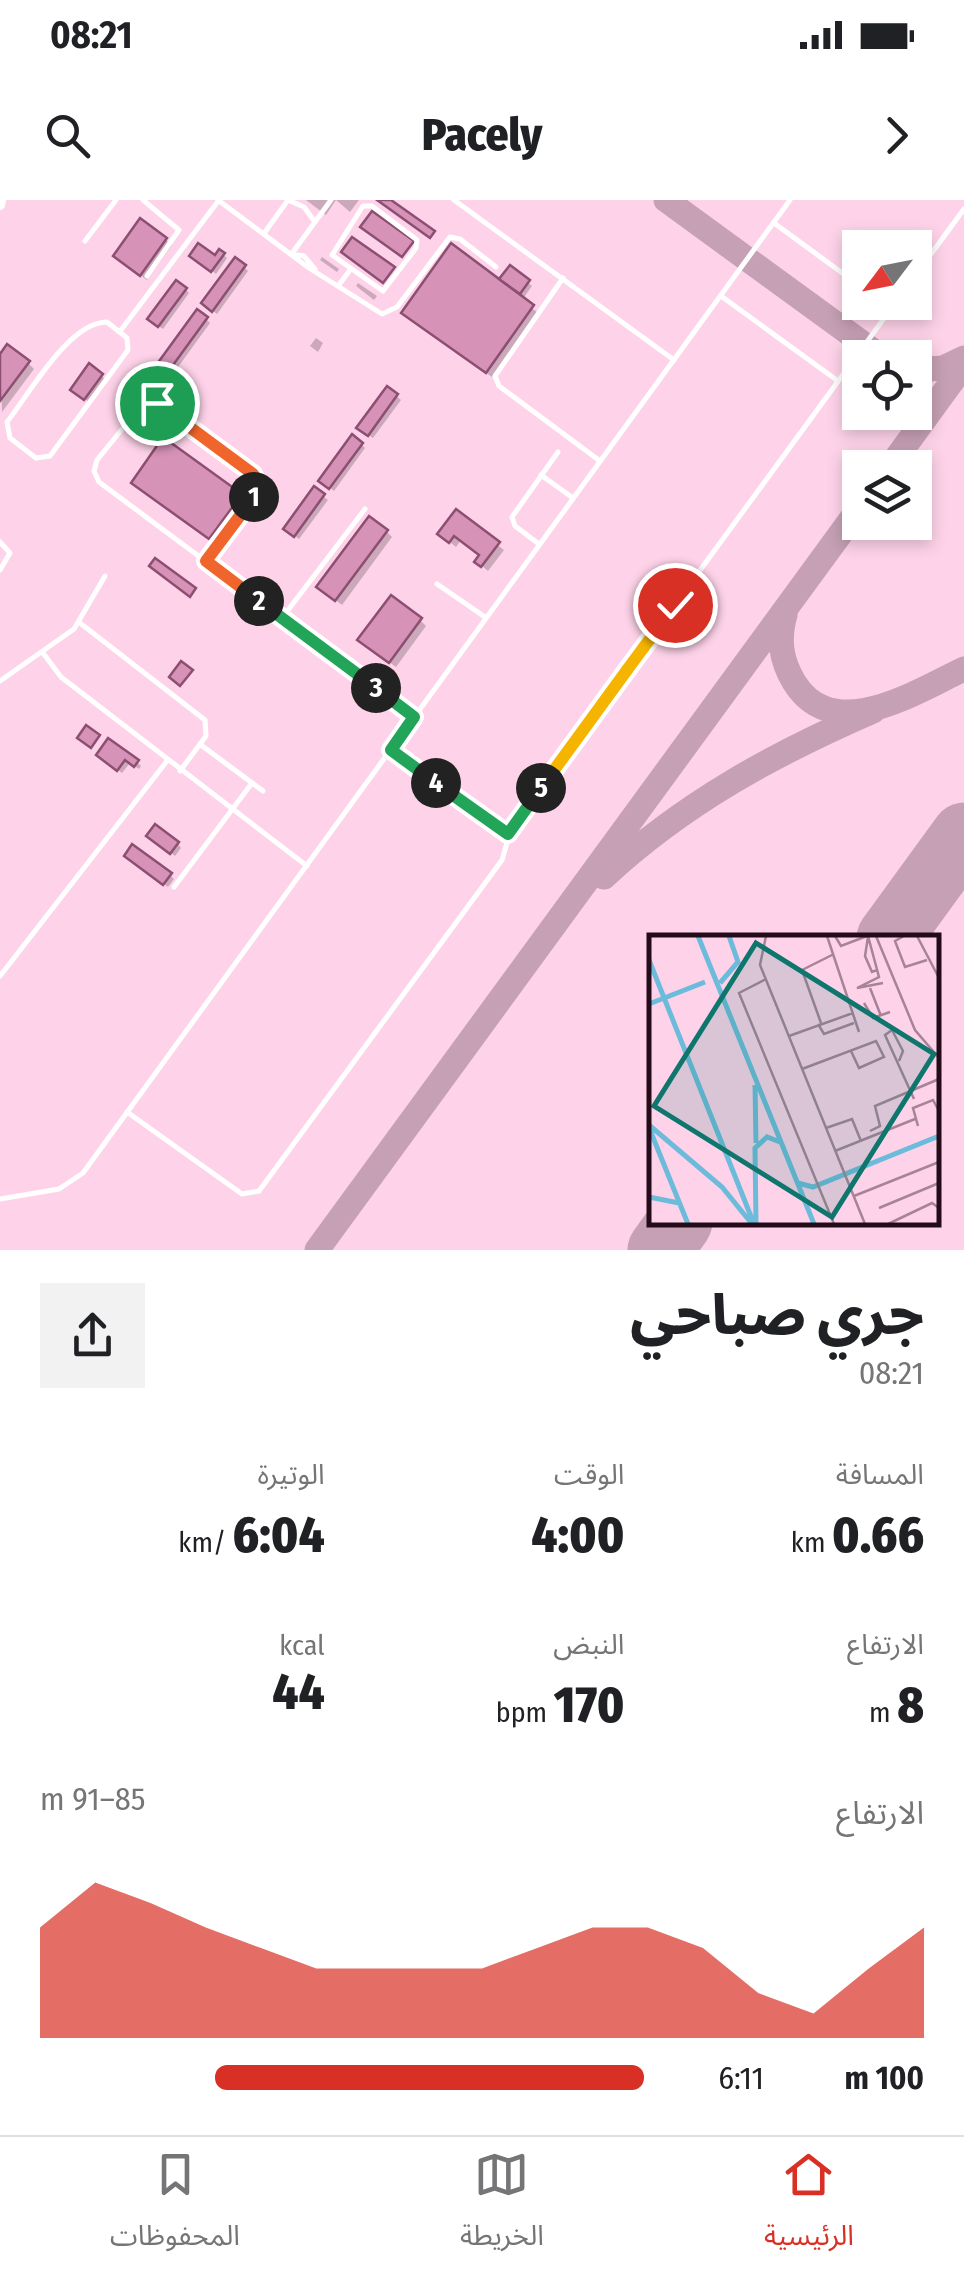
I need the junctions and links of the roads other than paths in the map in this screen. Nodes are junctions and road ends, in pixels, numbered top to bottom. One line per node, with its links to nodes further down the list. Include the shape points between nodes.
1 (116, 200): 12 (lane)
2 (143, 200): 18 (lane, via 179,230)
3 (218, 200): 11 (lane); 23 (lane)
4 (288, 200): 9 (lane); 11 (lane)
5 (331, 200): 9 (lane)
6 (454, 200): 19 (lane)
7 (790, 200): 10 (lane)
8 (964, 209): 13 (lane)
9 (315, 222): 14 (lane)
10 (774, 223): 17 (lane); 21 (lane)
11 (265, 232): 14 (lane)
12 (85, 241)
13 (932, 253)
14 (295, 254): 20 (lane)
15 (496, 267): 20 (lane, via 454,237 390,312 376,312)
16 (350, 270): 16 (lane, via 386,290 417,240 372,206 362,206 331,251); 20 (lane)
17 (842, 273)
18 (147, 276)
19 (563, 278): 24 (lane); 27 (lane, via 495,376 499,386)
20 (338, 286)
21 (721, 296): 24 (lane); 25 (lane)
22 (884, 320): 25 (lane)
23 (121, 330): 23 (lane, via 129,342 126,354 50,456 36,458 10,438 8,422 70,340 93,322)
24 (674, 360): 27 (lane)
25 (838, 381): 50 (lane)
26 (558, 452): 28 (lane)
27 (600, 461): 29 (lane)
28 (541, 475): 29 (lane); 32 (lane, via 512,516)
29 (573, 498): 32 (lane)
30 (364, 508): 38 (lane)
31 (0, 542): 34 (lane, via 10,552)
32 (540, 544): 37 (lane)
33 (206, 561): 33 (lane, via 256,494 257,478 146,401 97,460 95,477); 38 (lane)
34 (0, 570)
35 (105, 576): 39 (lane)
36 (437, 584): 37 (lane)
37 (484, 617): 42 (lane)
38 (282, 618): 42 (lane)
39 (80, 623): 40 (lane); 43 (lane, via 205,720 208,732)
40 (43, 653): 41 (lane); 45 (lane, via 61,677)
41 (0, 681)
42 (414, 717): 44 (lane)
43 (200, 745): 46 (lane); 47 (lane)
44 (391, 750): 50 (lane); 51 (lane)
45 (167, 761): 46 (lane); 53 (lane)
46 (180, 771): 49 (lane)
47 (252, 783): 48 (lane); 49 (lane)
48 (263, 792)
49 (231, 812): 51 (lane); 52 (lane)
50 (508, 834): 54 (lane, via 502,860 259,1191 242,1194)
51 (307, 866): 54 (lane)
52 (174, 886)
53 (0, 976)
54 (127, 1112): 55 (lane, via 72,1182)
55 (0, 1199)

